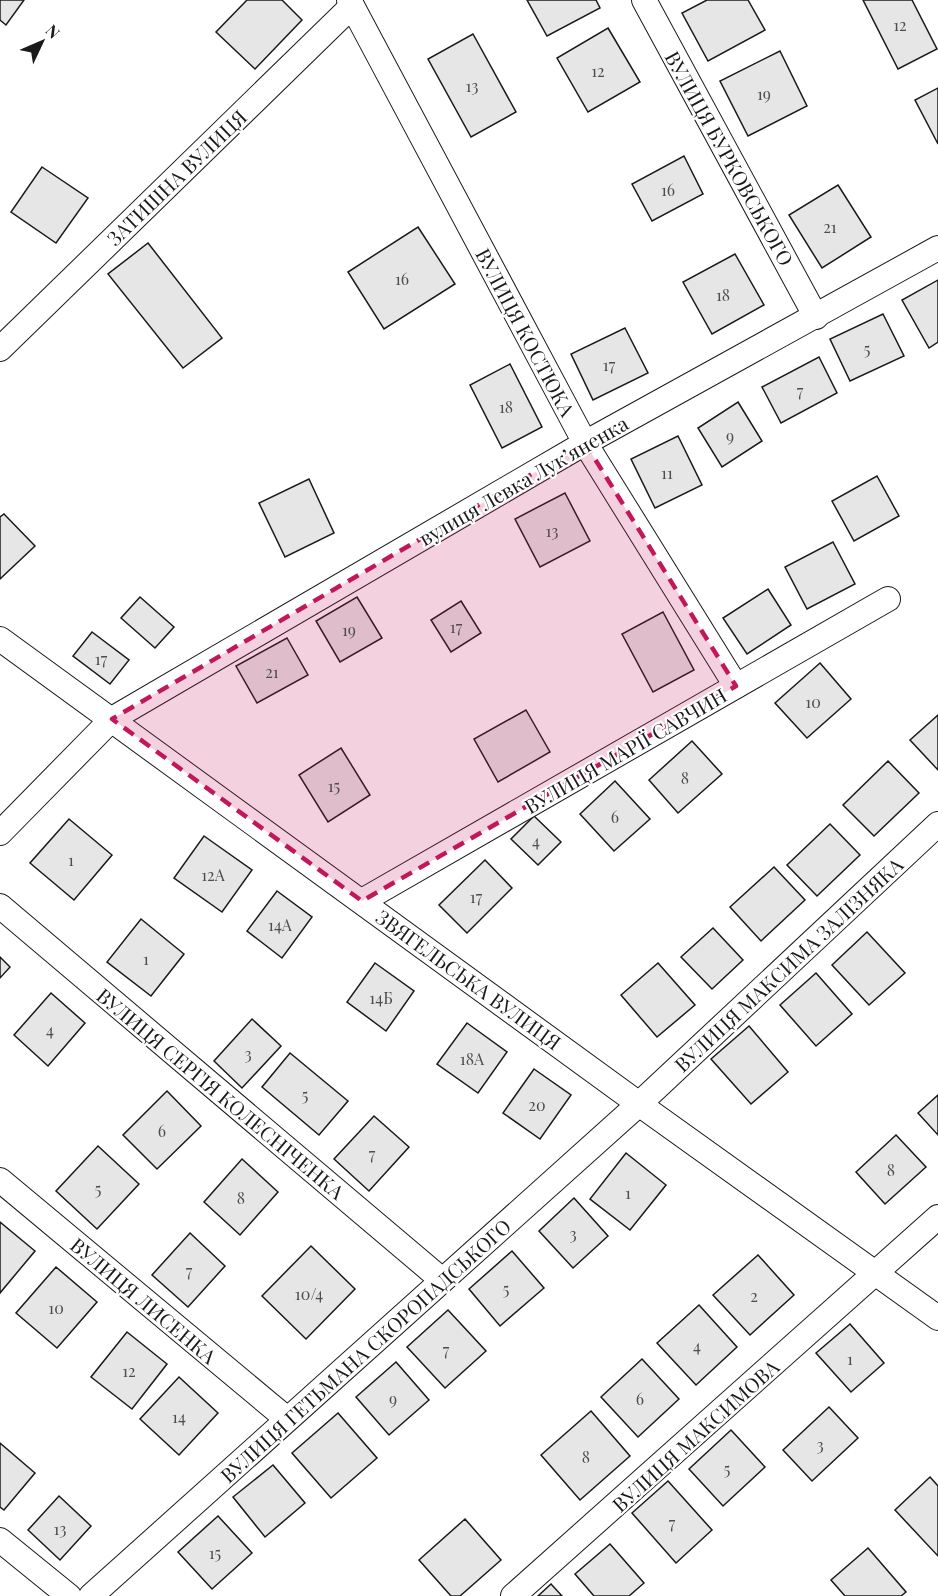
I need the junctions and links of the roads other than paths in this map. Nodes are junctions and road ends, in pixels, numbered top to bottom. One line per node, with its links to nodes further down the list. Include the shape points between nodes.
1 (644, 0): 4 (street, ВУЛИЦЯ БУРКОВСЬКОГО)
2 (351, 3): 5 (street, ЗАТИШНА ВУЛИЦЯ); 6 (street, ВУЛИЦЯ КОСТЮКА)
3 (938, 248): 4 (street, вулиця Левка Лукʼяненка)
4 (816, 317): 6 (street, вулиця Левка Лукʼяненка)
5 (0, 349)
6 (585, 443): 9 (street, ВУЛИЦЯ КОСТЮКА); 10 (street, вулиця Левка Лукʼяненка)
7 (888, 599): 9 (street, ВУЛИЦЯ МАРІЇ САВЧИН)
8 (0, 639): 10 (street, ЗВЯГЕЛЬСЬКА ВУЛИЦЯ)
9 (736, 686): 13 (street, ВУЛИЦЯ МАРІЇ САВЧИН)
10 (112, 719): 12 (street, вулиця Левка Лукʼяненка); 13 (street, ЗВЯГЕЛЬСЬКА ВУЛИЦЯ)
11 (938, 824): 15 (street, ВУЛИЦЯ МАКСИМА ЗАЛІЗНЯКА)
12 (0, 833)
13 (362, 901): 15 (street, ЗВЯГЕЛЬСЬКА ВУЛИЦЯ)
14 (0, 906): 19 (street, ВУЛИЦЯ СЕРГІЯ КОЛЕСНІЧЕНКА)
15 (639, 1104): 18 (street, ЗВЯГЕЛЬСЬКА ВУЛИЦЯ); 19 (street, ВУЛИЦЯ ГЕТЬМАНА СКОРОПАДСЬКОГО)
16 (0, 1180): 21 (street, ВУЛИЦЯ ЛИСЕНКА)
17 (938, 1217): 18 (street, ВУЛИЦЯ МАКСИМОВА)
18 (876, 1273): 20 (street, ЗВЯГЕЛЬСЬКА ВУЛИЦЯ); 25 (street, ВУЛИЦЯ МАКСИМОВА)
19 (442, 1280): 21 (street, ВУЛИЦЯ ГЕТЬМАНА СКОРОПАДСЬКОГО)
20 (938, 1318)
21 (287, 1419): 24 (street, ВУЛИЦЯ ГЕТЬМАНА СКОРОПАДСЬКОГО)
22 (0, 1540): 23 (street)
23 (69, 1596)
24 (90, 1596)
25 (513, 1596)

